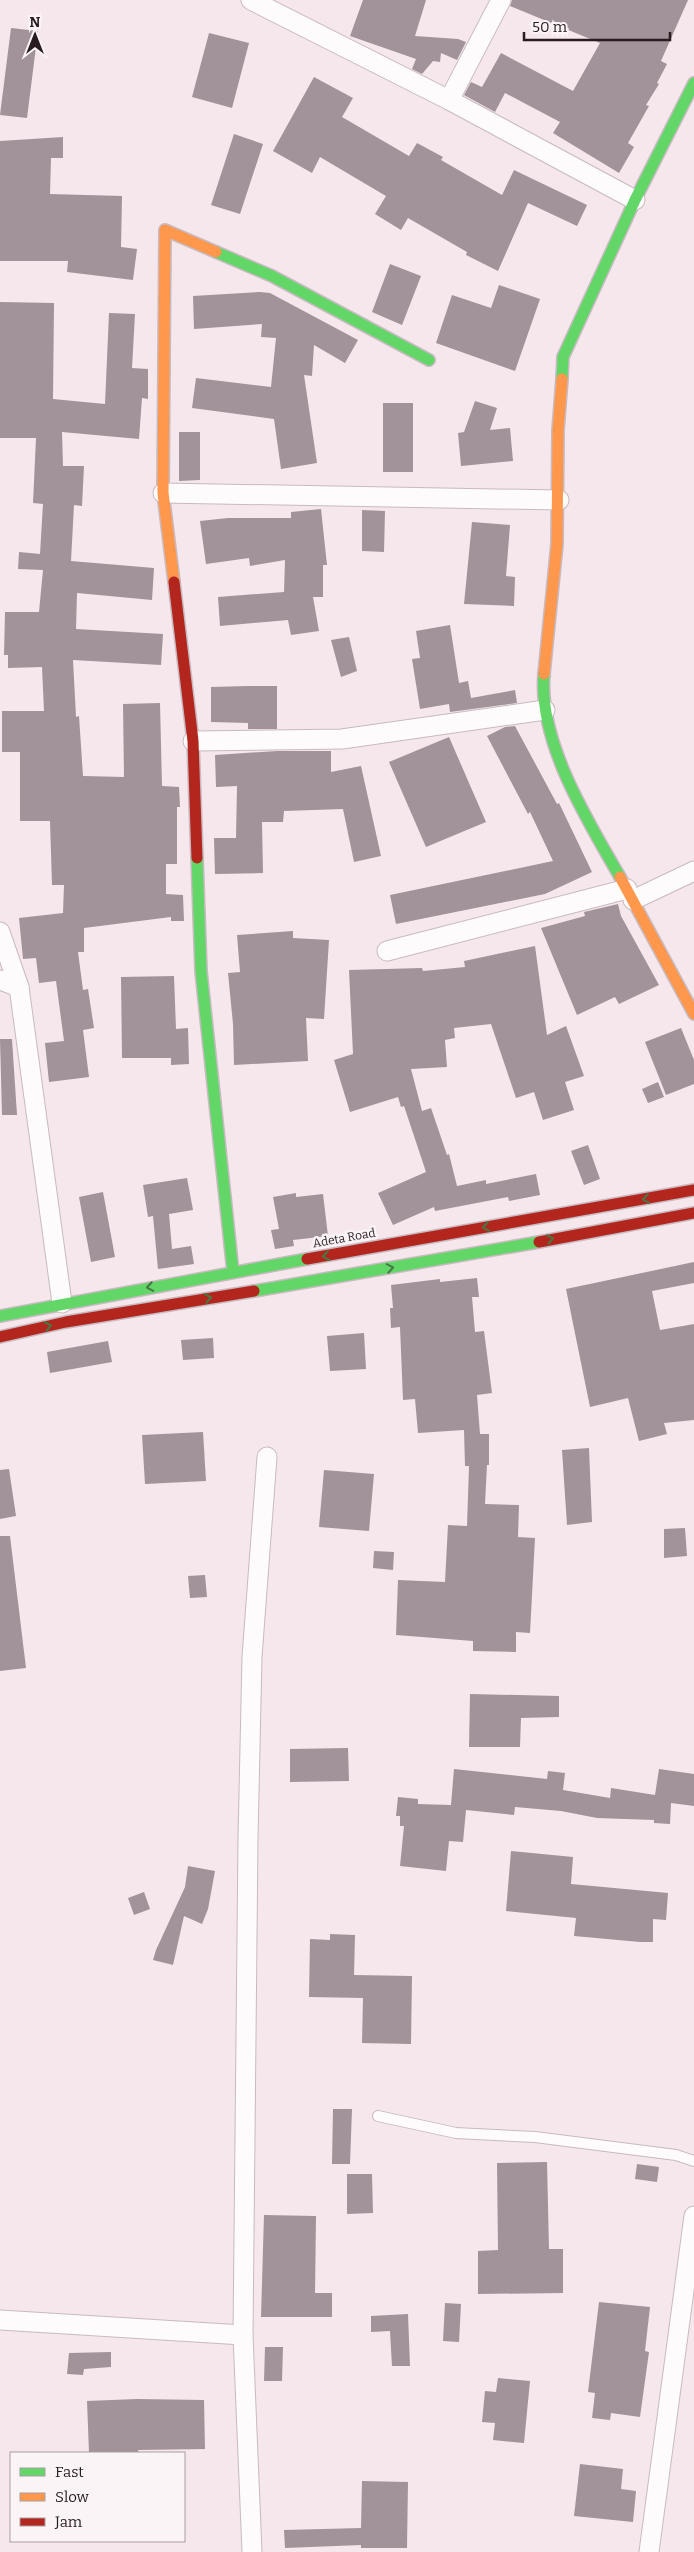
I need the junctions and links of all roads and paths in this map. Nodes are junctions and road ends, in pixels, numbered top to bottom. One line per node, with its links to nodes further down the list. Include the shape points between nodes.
1 (251, 0): 4 (street)
2 (501, 0): 4 (street)
3 (694, 83): 5 (street)
4 (449, 100): 5 (street)
5 (635, 200): 8 (street, via 563,357 558,430)
6 (429, 360): 7 (street, via 272,276 165,230)
7 (163, 493): 8 (street); 10 (street)
8 (559, 500): 9 (street, via 543,687)
9 (545, 710): 10 (street, via 342,739); 12 (street, via 552,738 580,806)
10 (193, 741): 20 (street, via 201,971)
11 (694, 871): 12 (street)
12 (630, 894): 14 (street); 17 (street)
13 (0, 932): 16 (street)
14 (387, 951)
15 (0, 980): 16 (street)
16 (19, 987): 21 (street)
17 (694, 1014)
18 (694, 1190): 20 (street, Adeta Road, one-way to 20)
19 (694, 1213): 23 (street, one-way to 19)
20 (232, 1272): 21 (street, Adeta Road, one-way to 21)
21 (62, 1303): 22 (street, Adeta Road)
22 (0, 1316)
23 (0, 1337)
24 (267, 1457): 29 (street, via 252,1657)
25 (378, 2116): 26 (lane, via 456,2133 535,2137 676,2155)
26 (694, 2161)
27 (694, 2216): 31 (street)
28 (0, 2320): 29 (street)
29 (243, 2335): 30 (street)
30 (252, 2552)
31 (649, 2552)

